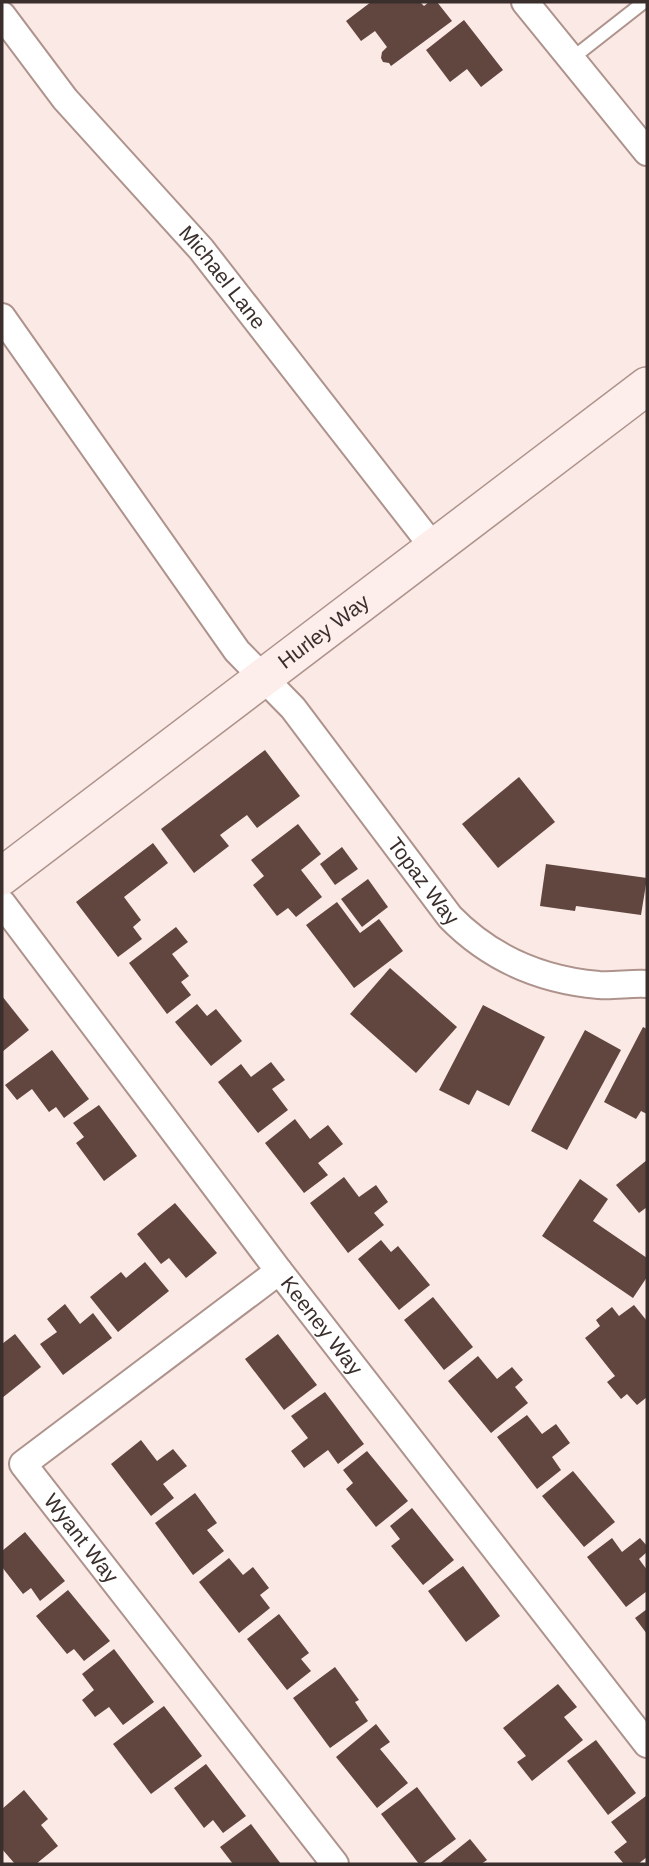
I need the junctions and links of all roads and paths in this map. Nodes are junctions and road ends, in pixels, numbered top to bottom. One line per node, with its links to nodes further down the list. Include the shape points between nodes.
1 (525, 2): 4 (street)
2 (644, 2): 4 (lane)
3 (2, 15): 8 (street, Michael Lane, via 65,99 201,249)
4 (570, 60): 5 (street)
5 (647, 152)
6 (2, 317): 9 (street, via 237,651)
7 (647, 386): 8 (street, Hurley Way)
8 (434, 548): 9 (street, Hurley Way)
9 (263, 678): 10 (street, Hurley Way); 12 (street, Topaz Way, via 293,708 463,930 505,959 564,981)
10 (2, 876)
11 (2, 903): 13 (street, Keeney Way)
12 (647, 984)
13 (279, 1271): 14 (street, Keeney Way); 15 (street, Wyant Way, via 23,1464)
14 (647, 1744)
15 (335, 1864)

